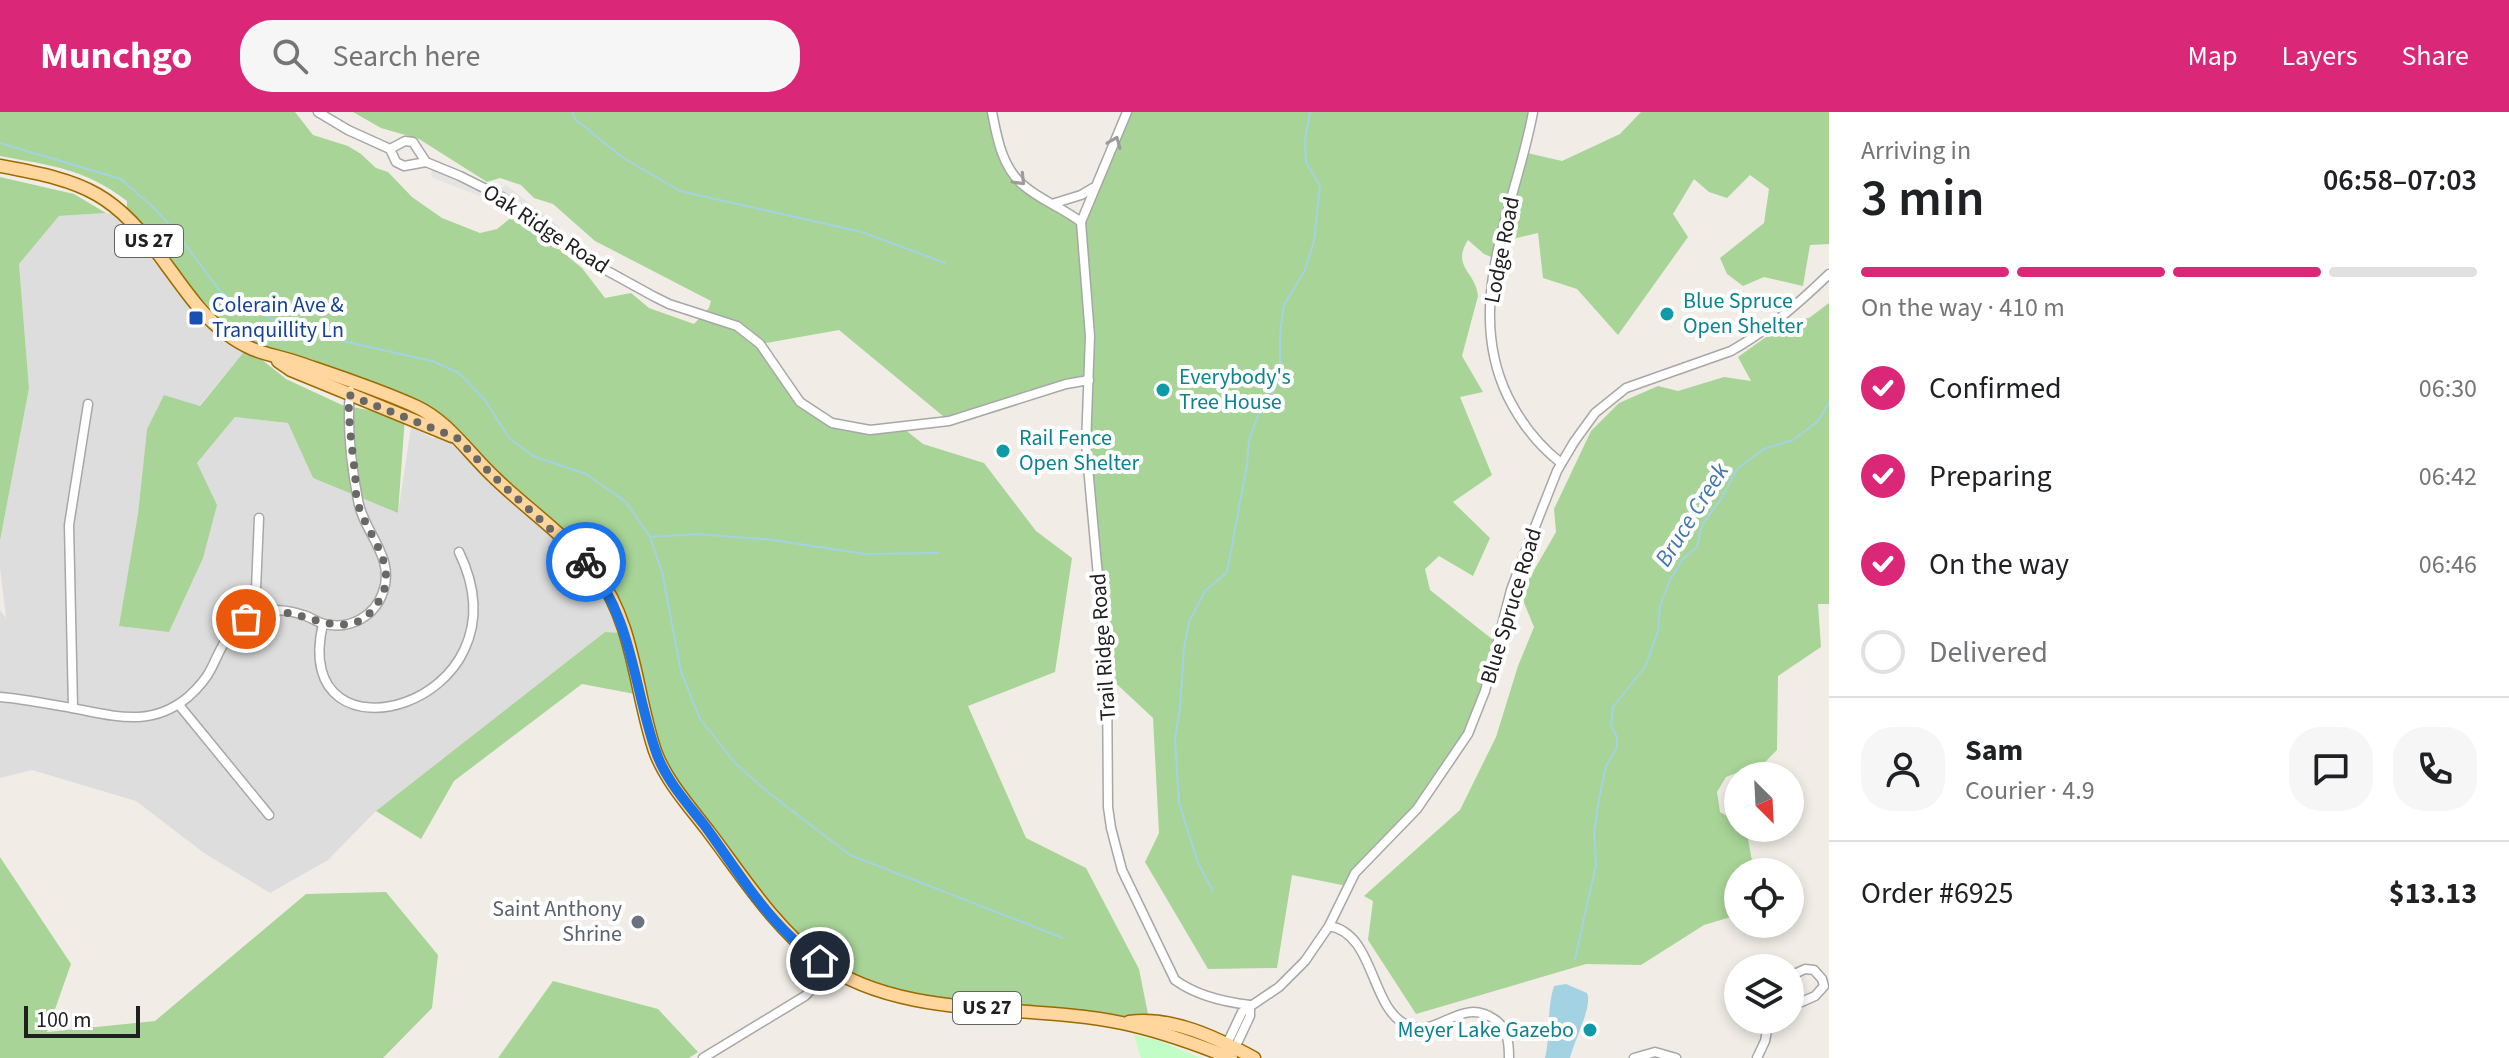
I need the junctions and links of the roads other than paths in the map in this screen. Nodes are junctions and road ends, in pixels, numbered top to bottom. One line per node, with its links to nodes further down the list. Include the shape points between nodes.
1 (318, 112): 5 (street, Oak Ridge Road)
2 (992, 112): 9 (street, one-way to 9, via 1003,157 1014,175 1023,186)
3 (1127, 112): 8 (street, Trail Ridge Road, one-way to 3)
4 (1533, 112): 18 (street, Lodge Road, via 1492,278 1489,329 1497,371 1512,404)
5 (390, 149): 6 (street, Oak Ridge Road, via 404,166); 6 (street, Oak Ridge Road, via 413,142)
6 (426, 162): 13 (street, Oak Ridge Road, via 502,197 573,252 653,296 737,326 760,344 800,402 832,423 859,430 929,425)
7 (0, 166): 12 (main road, US 27, via 51,175 102,195 140,229 215,325 247,348)
8 (1093, 188): 9 (street); 10 (street, Trail Ridge Road)
9 (1055, 203): 10 (street)
10 (1081, 222): 13 (street, Trail Ridge Road)
11 (1829, 274): 18 (street, Blue Spruce Road, via 1796,306 1731,351 1626,388 1595,413)
12 (272, 357): 14 (main road, US 27); 15 (main road, US 27)
13 (1089, 380): 31 (street, Trail Ridge Road, via 1087,470 1107,675 1113,839 1171,974 1192,991)
14 (350, 381): 15 (street); 17 (main road, US 27, via 421,409)
15 (349, 395): 17 (main road, US 27); 22 (street, via 358,504 385,561 386,582 378,602 363,618 343,626)
16 (88, 404): 25 (street, via 69,525)
17 (457, 438): 28 (main road, US 27, via 597,574 626,633 660,763 769,911 791,937)
18 (1561, 463): 27 (street, Blue Spruce Road, via 1511,590 1468,734 1417,809 1355,873)
19 (259, 518): 21 (street)
20 (459, 552): 22 (street, via 473,591 467,638 440,682 415,699 379,708 337,694 318,658)
21 (255, 613): 22 (street, via 292,612); 24 (street, via 229,634 205,680)
22 (323, 624)
23 (0, 697): 25 (street)
24 (179, 705): 25 (street, via 136,719); 26 (street)
25 (73, 708)
26 (269, 815)
27 (1329, 926): 32 (street, Blue Spruce Road, via 1293,975); 38 (street, via 1351,937 1402,1022 1420,1028 1467,1012 1484,1014 1503,1028)
28 (832, 969): 35 (main road, US 27, via 911,999 1121,1023 1149,1019 1176,1025); 36 (street, via 805,996)
29 (1804, 969): 30 (street, via 1819,973 1824,986)
30 (1804, 1001)
31 (1229, 1003): 32 (street, Trail Ridge Road); 33 (street)
32 (1250, 1005): 33 (street, Blue Spruce Road); 35 (street, via 1250,1016)
33 (1236, 1023): 35 (street, Blue Spruce Road)
34 (1766, 1034): 41 (street)
35 (1229, 1052): 37 (main road, US 27)
36 (703, 1058)
37 (1254, 1058)
38 (1509, 1058)
39 (1634, 1058): 40 (street, via 1655,1052)
40 (1676, 1058)
41 (1757, 1058)

